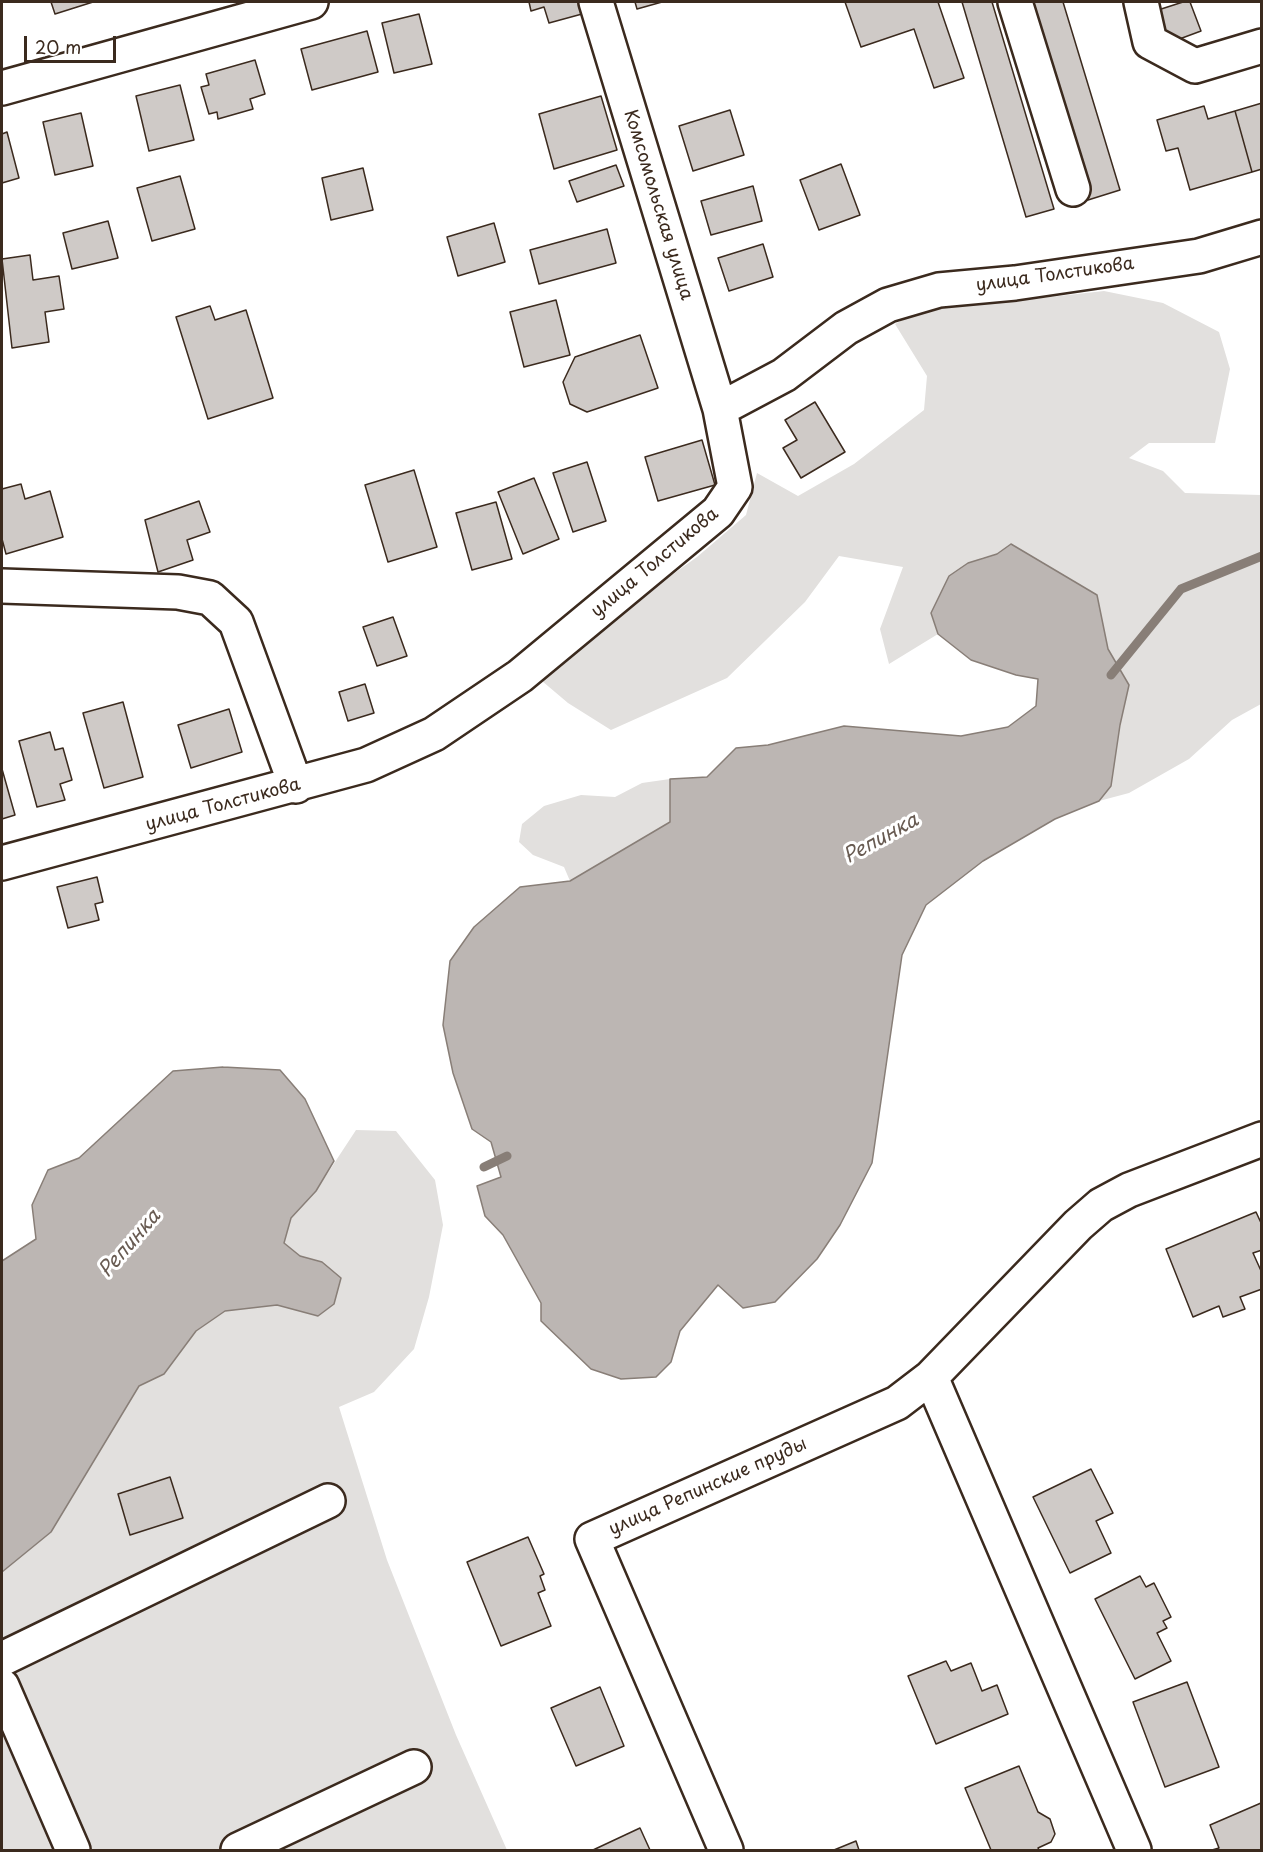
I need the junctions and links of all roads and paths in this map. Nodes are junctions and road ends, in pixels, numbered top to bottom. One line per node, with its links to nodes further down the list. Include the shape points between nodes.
1 (311, 2): 6 (street)
2 (596, 2): 9 (street, Комсомольская улица)
3 (1015, 2): 7 (street)
4 (1141, 2): 5 (street, via 1150,42 1195,66)
5 (1262, 46)
6 (2, 88)
7 (1073, 189)
8 (1262, 237): 9 (street, улица Толстикова, via 1199,256 939,290 888,305 846,328 784,375)
9 (720, 409): 11 (street, улица Толстикова, via 735,487 718,512 520,676 434,734 366,765)
10 (2, 586): 11 (street, via 178,592 210,598 236,621)
11 (296, 786): 12 (street, улица Толстикова)
12 (2, 863)
13 (1262, 1139): 14 (street, улица Репинские пруды, via 1129,1190 1101,1205)
14 (931, 1377): 21 (street, улица Репинские пруды, via 897,1403 592,1539); 22 (street)
15 (328, 1501): 16 (street)
16 (2, 1659)
17 (2, 1686): 19 (street)
18 (414, 1767): 20 (street)
19 (73, 1851)
20 (238, 1851)
21 (726, 1851)
22 (1134, 1851)

